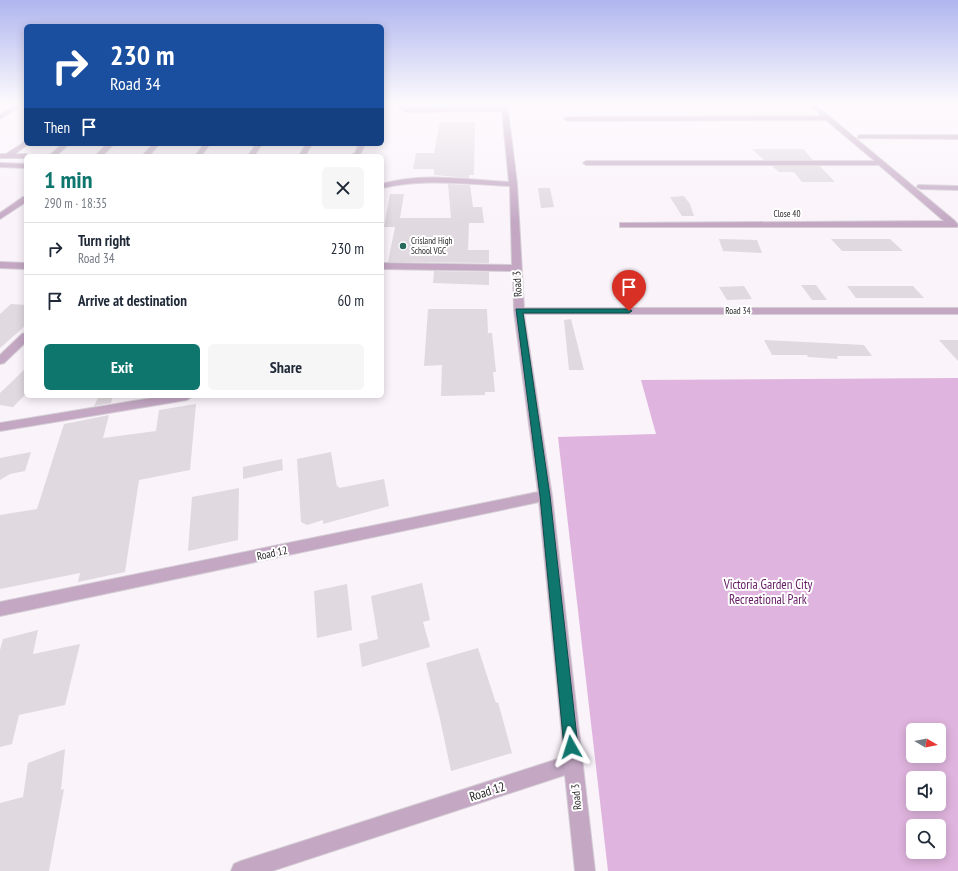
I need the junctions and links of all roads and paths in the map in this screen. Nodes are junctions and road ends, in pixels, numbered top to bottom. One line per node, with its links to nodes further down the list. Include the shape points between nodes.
1 (509, 143): 20 (street, Road 3)
2 (856, 143): 17 (street)
3 (867, 143): 22 (street)
4 (24, 144): 14 (street)
5 (64, 146): 9 (street)
6 (109, 146): 10 (street)
7 (154, 146): 11 (street)
8 (206, 146): 12 (street)
9 (54, 154)
10 (100, 154)
11 (148, 154)
12 (200, 154)
13 (0, 156): 14 (street)
14 (8, 156): 15 (street)
15 (24, 156)
16 (586, 163): 17 (street)
17 (880, 163): 28 (street)
18 (0, 166): 19 (street)
19 (24, 166)
20 (513, 184): 21 (street, via 412,181); 32 (street, Road 3)
21 (384, 185)
22 (921, 187): 23 (street); 25 (street)
23 (958, 188)
24 (24, 200): 26 (street)
25 (940, 203)
26 (0, 217)
27 (623, 225): 28 (street, Close 40)
28 (955, 226)
29 (0, 266): 30 (street)
30 (24, 266)
31 (384, 266): 32 (street)
32 (517, 268): 33 (street, Road 3)
33 (519, 311): 34 (street, Road 34); 39 (street, Road 3)
34 (958, 311)
35 (24, 338): 36 (street)
36 (0, 360)
37 (175, 398): 38 (street)
38 (0, 427)
39 (545, 496): 40 (street, Road 12); 41 (street, Road 3)
40 (0, 609)
41 (573, 763): 42 (street, Road 12); 43 (street, Road 3)
42 (241, 871)
43 (585, 871)

